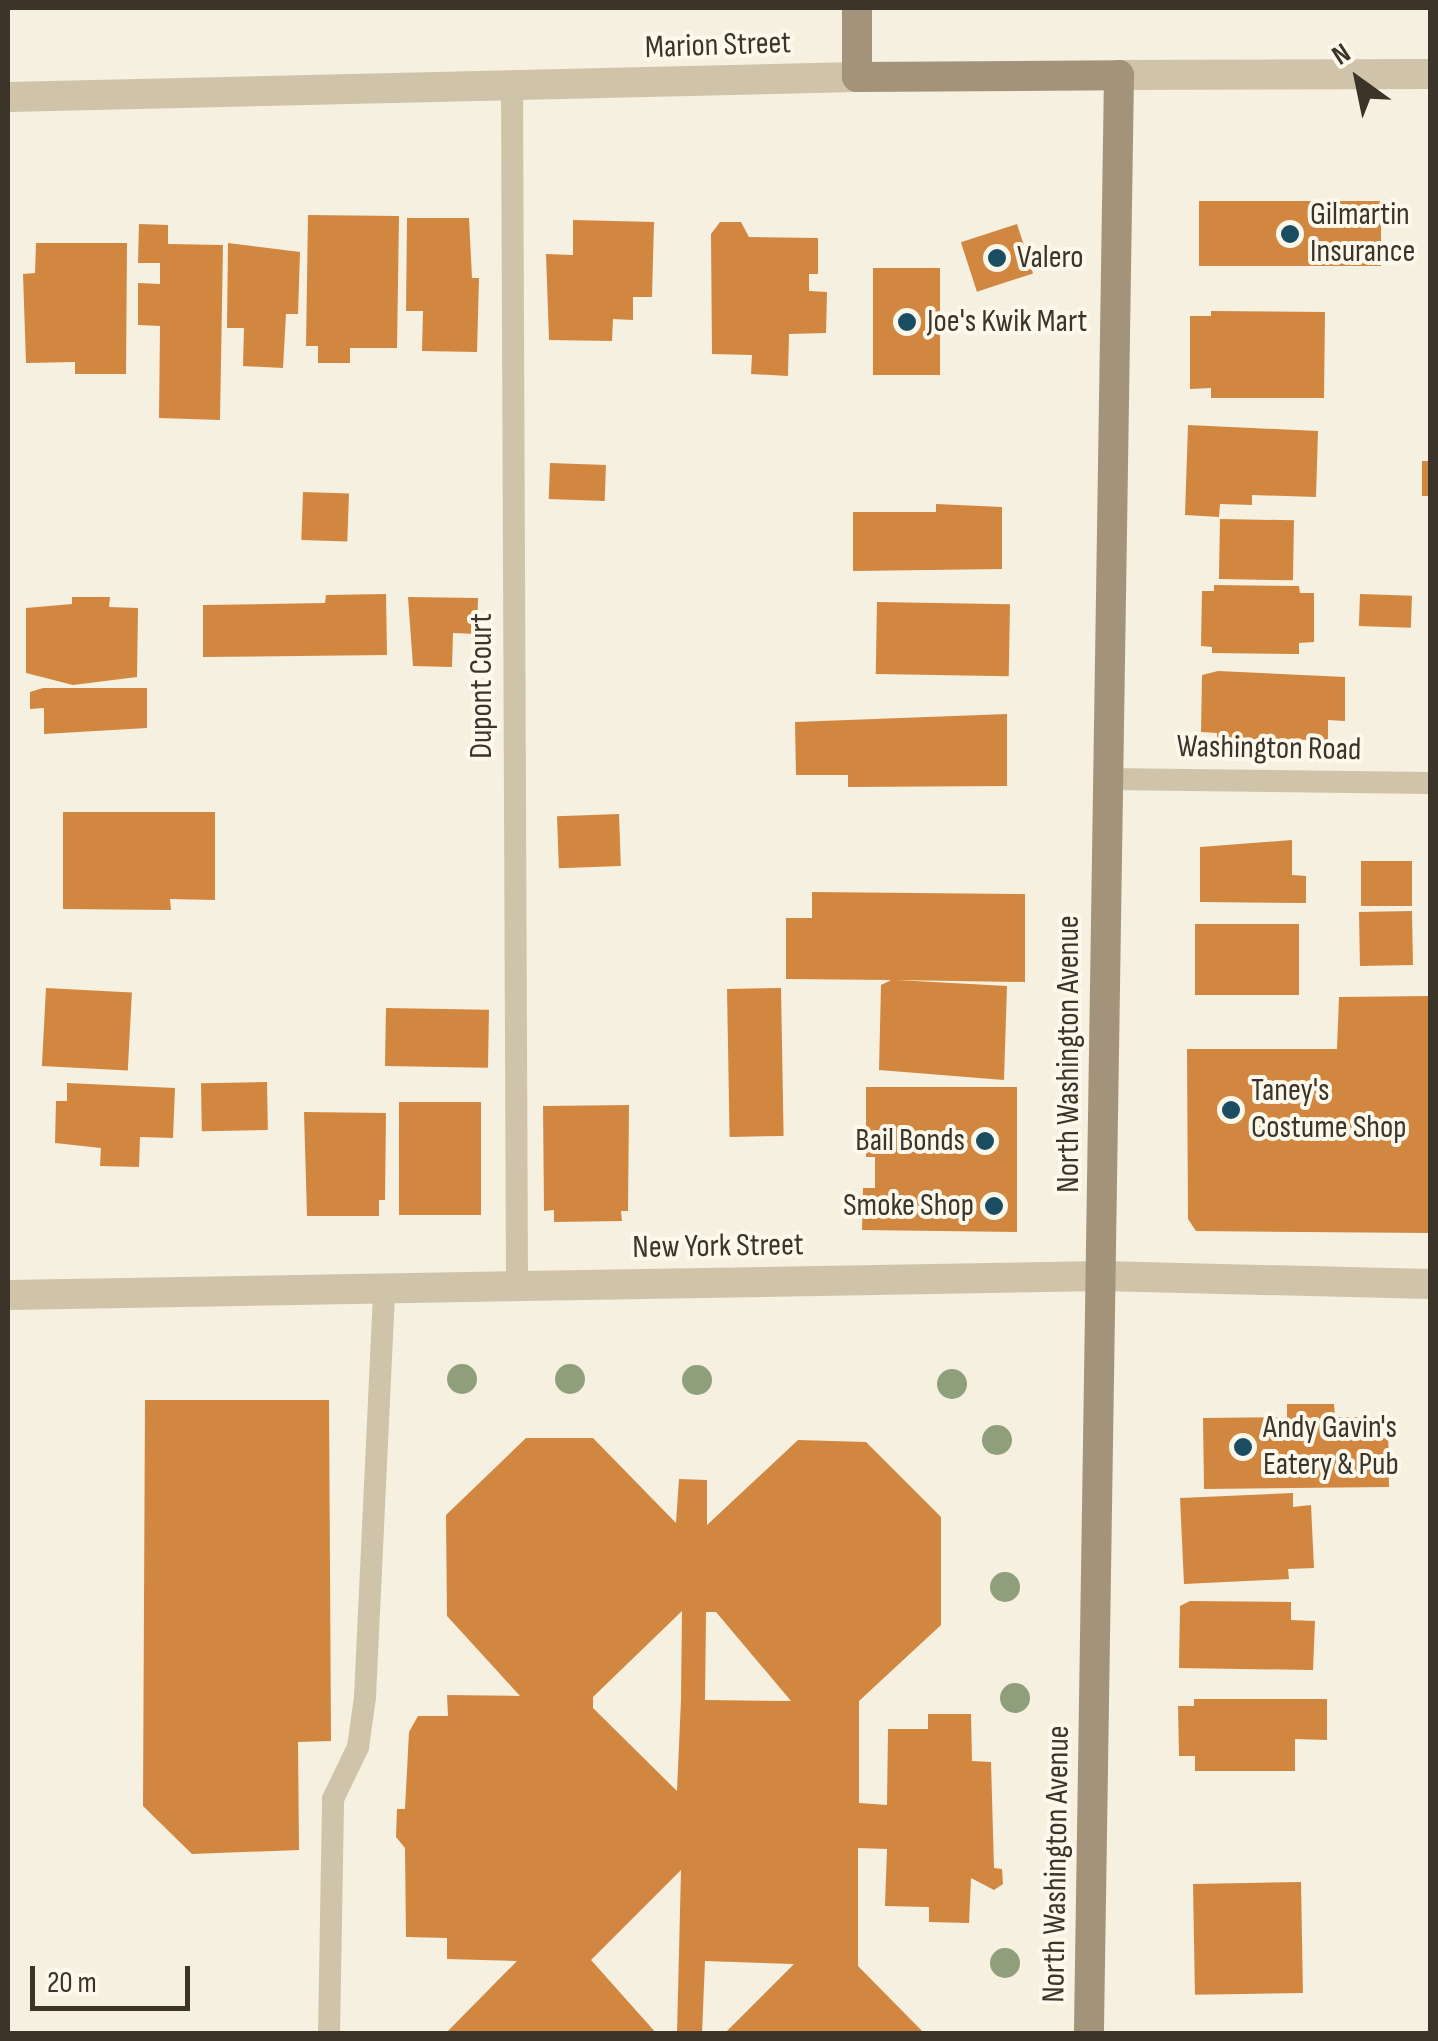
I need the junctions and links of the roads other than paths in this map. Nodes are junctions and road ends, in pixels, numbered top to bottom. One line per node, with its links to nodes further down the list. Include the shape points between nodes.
1 (857, 8): 4 (street)
2 (1430, 74): 3 (street, Marion Street)
3 (1119, 76): 4 (street, Marion Street); 7 (street, North Washington Avenue)
4 (857, 78): 5 (street, Marion Street)
5 (512, 87): 6 (street, Marion Street); 11 (lane, Dupont Court)
6 (8, 97)
7 (1106, 779): 8 (lane, Washington Road); 9 (street, North Washington Avenue)
8 (1430, 784)
9 (1102, 1276): 10 (street, New York Street); 11 (street, New York Street); 15 (street, North Washington Avenue)
10 (1430, 1284)
11 (517, 1285): 12 (street, New York Street)
12 (384, 1288): 13 (street, New York Street); 14 (lane, via 366,1697 358,1746 333,1799)
13 (8, 1295)
14 (328, 2034)
15 (1089, 2034)

